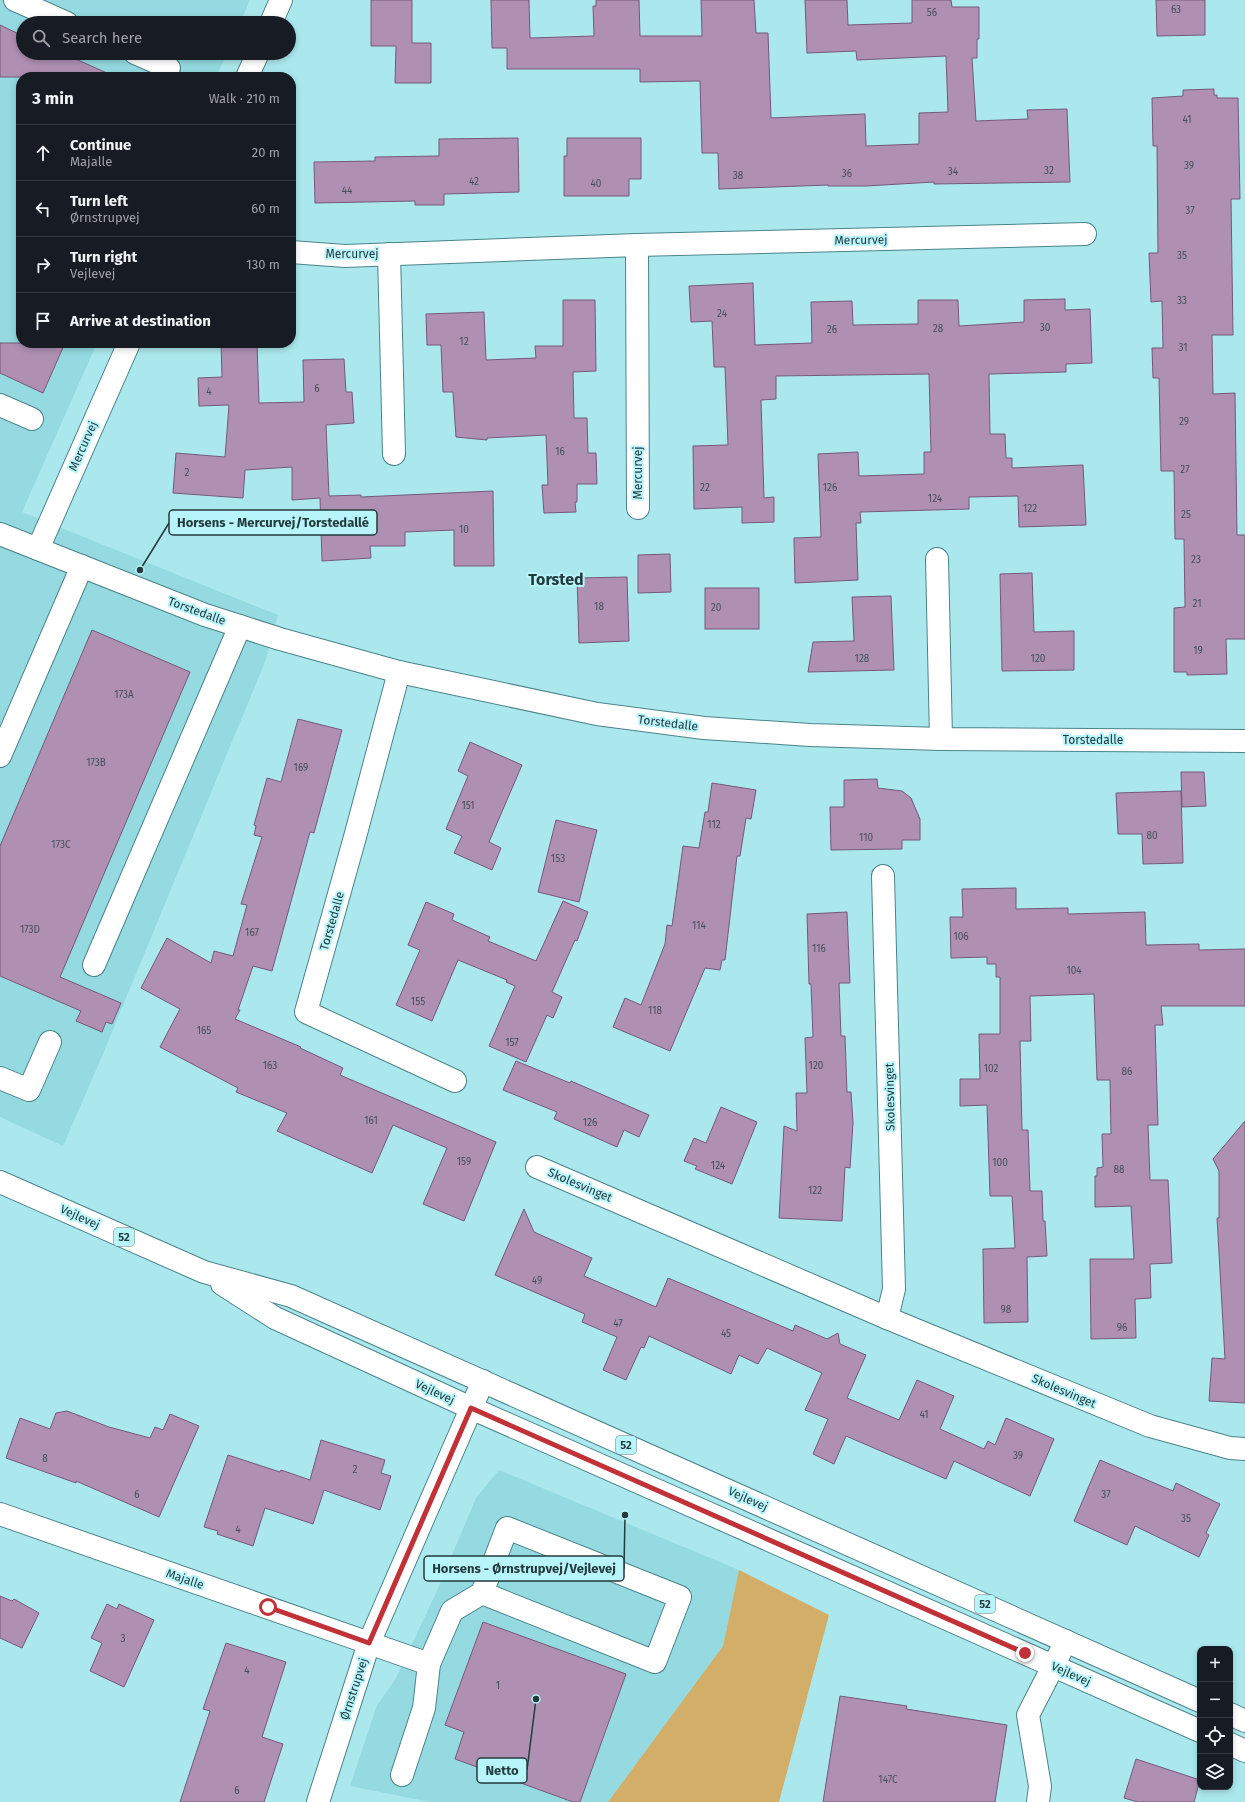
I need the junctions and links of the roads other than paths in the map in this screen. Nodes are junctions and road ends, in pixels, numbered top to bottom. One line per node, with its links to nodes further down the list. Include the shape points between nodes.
1 (15, 0): 3 (street)
2 (281, 0): 4 (street)
3 (51, 16)
4 (274, 16)
5 (151, 60): 7 (street)
6 (255, 60): 8 (street)
7 (169, 68)
8 (249, 72)
9 (1085, 234): 10 (street, Mercurvej)
10 (637, 245): 12 (street, Mercurvej); 17 (street, Mercurvej)
11 (296, 252): 12 (street, Mercurvej, via 345,256)
12 (389, 254): 16 (street, Mercurvej)
13 (127, 348): 19 (street, Mercurvej)
14 (0, 405): 15 (street)
15 (32, 420)
16 (394, 454)
17 (638, 508)
18 (0, 534): 19 (street, Torstedalle)
19 (38, 549): 21 (street, Torstedalle)
20 (937, 559): 24 (street)
21 (82, 566): 22 (street, Torstedalle, via 205,615); 26 (street)
22 (240, 626): 23 (street, Torstedalle); 28 (street)
23 (399, 672): 24 (street, Torstedalle, via 596,714 704,728 810,735); 31 (street, Torstedalle, via 306,1012)
24 (941, 739): 25 (street, Torstedalle)
25 (1245, 741)
26 (0, 756)
27 (883, 876): 35 (street, Skolesvinget, via 894,1289)
28 (94, 965)
29 (50, 1042): 30 (street, via 29,1090)
30 (0, 1078)
31 (456, 1081)
32 (538, 1167): 35 (street, Skolesvinget)
33 (0, 1182): 34 (street, Vejlevej / 52)
34 (204, 1272): 36 (street, Vejlevej / 52, via 291,1296); 37 (street, Vejlevej / 52, via 275,1318)
35 (887, 1318): 38 (street, Skolesvinget, via 1150,1426 1230,1448)
36 (483, 1381): 37 (street, Ørnstrupvej); 41 (street, Vejlevej / 52)
37 (471, 1408): 42 (street, Ørnstrupvej); 44 (street, Vejlevej / 52)
38 (1245, 1449)
39 (0, 1514): 42 (street, Majalle)
40 (482, 1593): 40 (street, via 655,1662 680,1597 507,1528); 43 (street, via 452,1611)
41 (1066, 1641): 44 (street); 45 (street, Vejlevej / 52)
42 (369, 1643): 43 (street, Majalle); 52 (street, Ørnstrupvej)
43 (429, 1664): 51 (street, via 424,1708)
44 (1053, 1666): 48 (street, Vejlevej / 52); 53 (street, via 1028,1715 1040,1786)
45 (1197, 1700)
46 (1233, 1715): 47 (street)
47 (1245, 1721)
48 (1197, 1730)
49 (1233, 1745): 50 (street)
50 (1245, 1751)
51 (402, 1775)
52 (318, 1802)
53 (1038, 1802)

